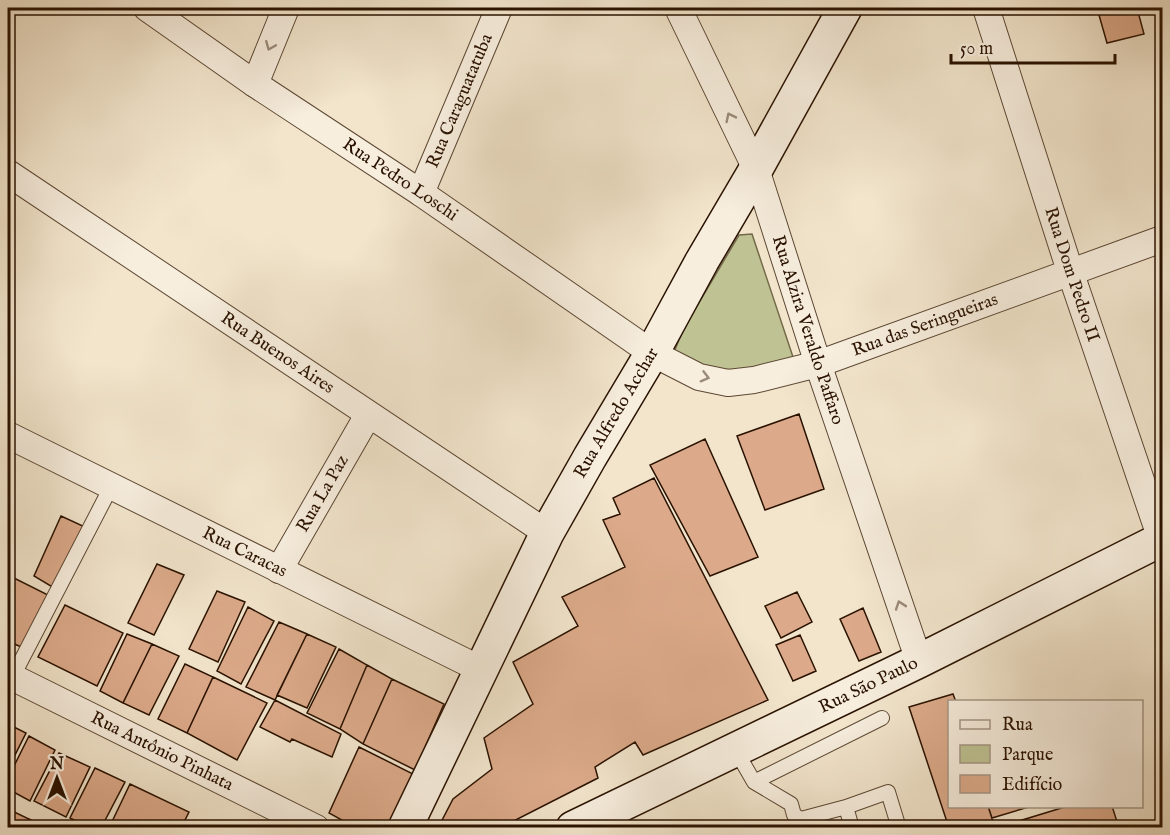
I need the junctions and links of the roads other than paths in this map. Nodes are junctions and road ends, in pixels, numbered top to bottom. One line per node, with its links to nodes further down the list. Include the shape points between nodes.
1 (147, 8): 7 (street, Rua Pedro Loschi)
2 (286, 8): 7 (street, one-way to 7)
3 (499, 8): 10 (street, Rua Caraguatatuba)
4 (678, 8): 8 (street, Rua Alzira Veraldo Paffaro, one-way to 4)
5 (845, 8): 8 (street, Rua Alfredo Acchar)
6 (986, 8): 12 (street, Rua Dom Pedro II)
7 (255, 84): 10 (street, Rua Pedro Loschi)
8 (756, 169): 13 (street, Rua Alfredo Acchar); 14 (street, Rua Alzira Veraldo Paffaro)
9 (8, 172): 15 (street, Rua Buenos Aires)
10 (421, 193): 13 (street, Rua Pedro Loschi)
11 (1162, 239): 12 (street, Rua das Seringueiras)
12 (1070, 271): 14 (street, Rua das Seringueiras); 19 (street, Rua Dom Pedro II)
13 (652, 353): 14 (street, Rua das Seringueiras, one-way to 14, via 699,377 728,383); 18 (street, Rua Alfredo Acchar)
14 (818, 364): 21 (street, Rua Alzira Veraldo Paffaro, one-way to 14)
15 (368, 415): 18 (street, Rua Buenos Aires); 20 (street, Rua La Paz)
16 (8, 435): 17 (street, Rua Caracas)
17 (111, 487): 20 (street, Rua Caracas); 23 (lane)
18 (547, 533): 22 (street, Rua Alfredo Acchar)
19 (1162, 540): 21 (street, Rua São Paulo)
20 (279, 570): 22 (street, Rua Caracas)
21 (919, 660): 25 (street, Rua São Paulo)
22 (480, 669): 29 (street, Rua Alfredo Acchar)
23 (9, 679): 28 (street, Rua Antônio Pinhata)
24 (882, 718): 26 (lane)
25 (735, 749): 26 (lane); 30 (street, Rua São Paulo)
26 (754, 782): 27 (lane, via 791,804 794,815 801,819)
27 (846, 807): 31 (lane); 32 (lane, via 888,792)
28 (316, 828)
29 (405, 828)
30 (573, 828)
31 (852, 828)
32 (899, 828)

